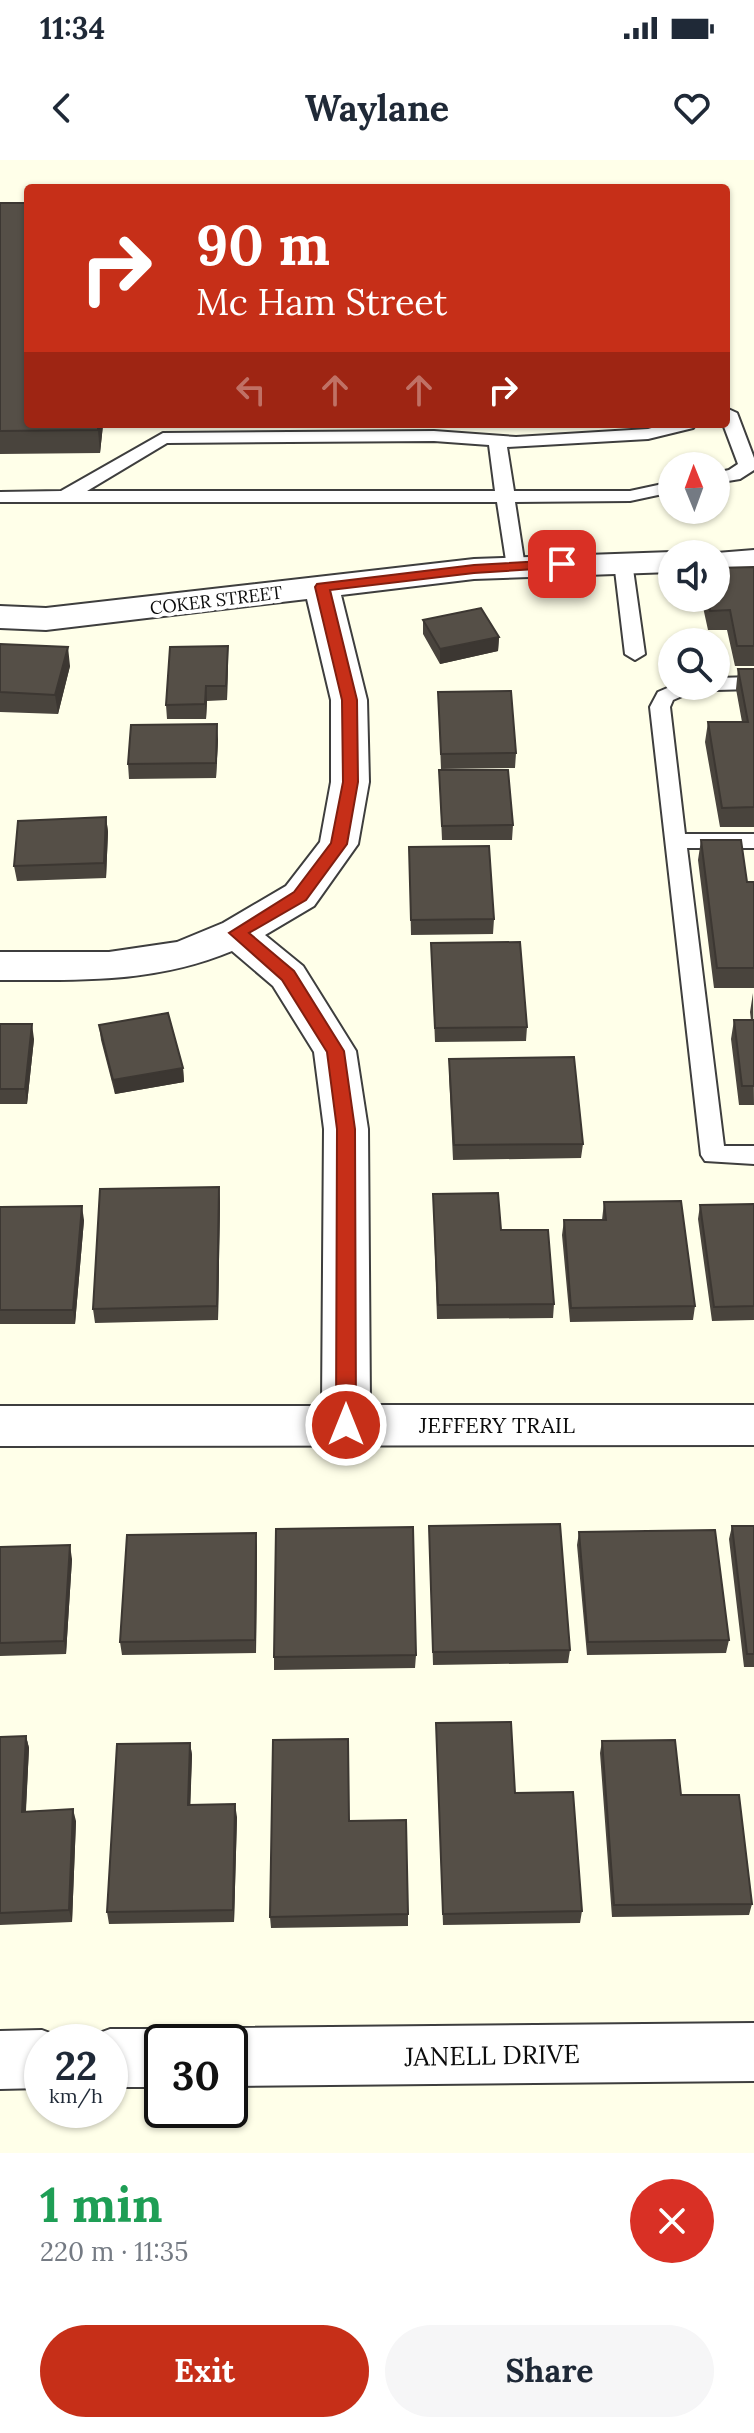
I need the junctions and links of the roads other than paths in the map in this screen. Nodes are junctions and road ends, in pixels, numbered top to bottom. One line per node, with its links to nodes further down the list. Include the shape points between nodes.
1 (730, 418): 4 (lane, via 748,466)
2 (671, 428): 3 (lane, via 607,438)
3 (497, 441): 7 (lane, via 434,436 163,438); 8 (lane)
4 (730, 476)
5 (658, 490): 8 (lane, via 630,496)
6 (0, 497): 7 (lane)
7 (64, 498): 8 (lane)
8 (504, 498): 13 (lane)
9 (754, 560): 10 (street)
10 (730, 561)
11 (623, 562): 12 (street, COKER STREET); 13 (street, COKER STREET); 16 (lane)
12 (658, 562)
13 (516, 567): 14 (street, COKER STREET)
14 (322, 587): 15 (street, COKER STREET, via 46,619); 22 (street, via 349,700 350,782 339,844 300,896)
15 (0, 617)
16 (635, 654)
17 (754, 683): 18 (lane)
18 (730, 684)
19 (663, 700): 20 (lane)
20 (675, 841): 21 (lane); 24 (lane, via 713,1155)
21 (754, 841)
22 (237, 933): 23 (street, via 184,955 154,960 109,966); 25 (street, via 288,976 335,1051 346,1129)
23 (0, 966)
24 (754, 1155)
25 (346, 1425): 26 (street, JEFFERY TRAIL); 27 (street, JEFFERY TRAIL)
26 (754, 1425)
27 (0, 1426)
28 (754, 2052): 29 (street, JANELL DRIVE)
29 (248, 2057)
30 (24, 2059): 31 (street)
31 (0, 2060)

